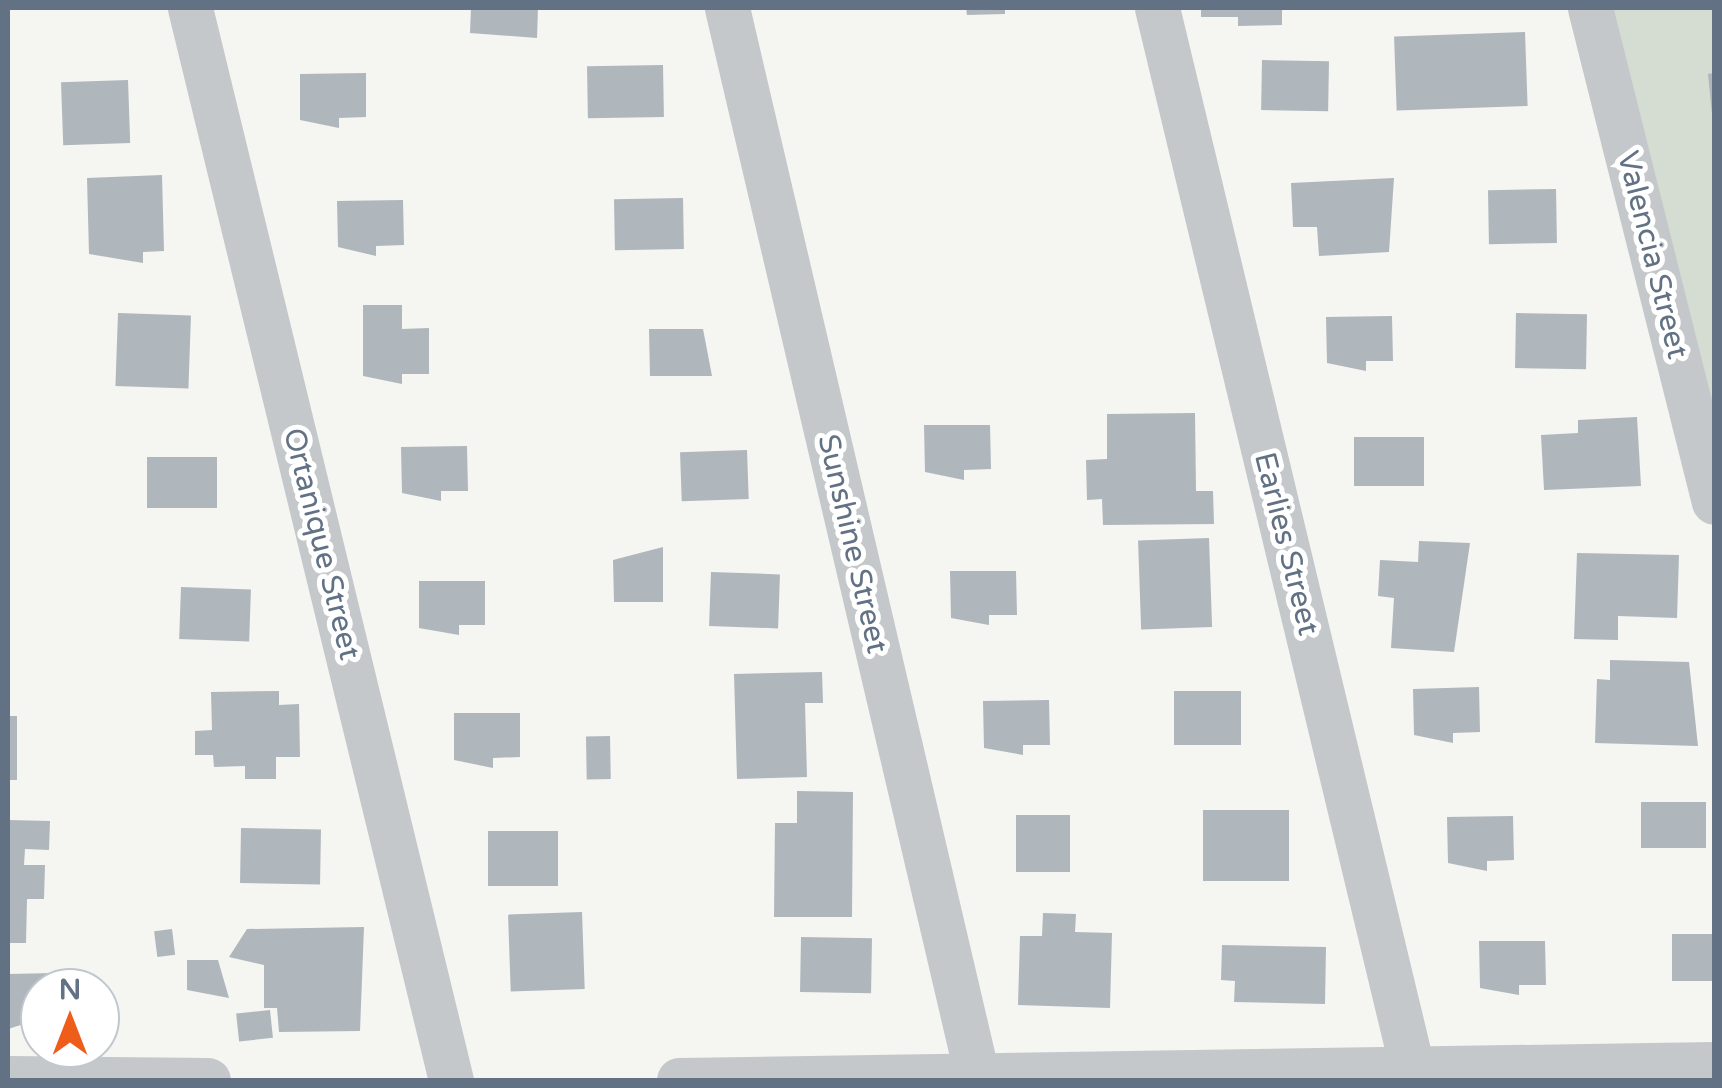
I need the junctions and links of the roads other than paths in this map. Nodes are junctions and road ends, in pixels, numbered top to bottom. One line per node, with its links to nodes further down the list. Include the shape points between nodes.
1 (190, 8): 11 (street, Ortanique Street)
2 (727, 8): 9 (street, Sunshine Street)
3 (1158, 8): 7 (street, Earlies Street)
4 (1590, 8): 5 (street, Valencia Street)
5 (1714, 502)
6 (1714, 1064): 7 (street)
7 (1414, 1075): 9 (street)
8 (8, 1078): 10 (street)
9 (977, 1078): 12 (street)
10 (208, 1080)
11 (451, 1080)
12 (679, 1080)

